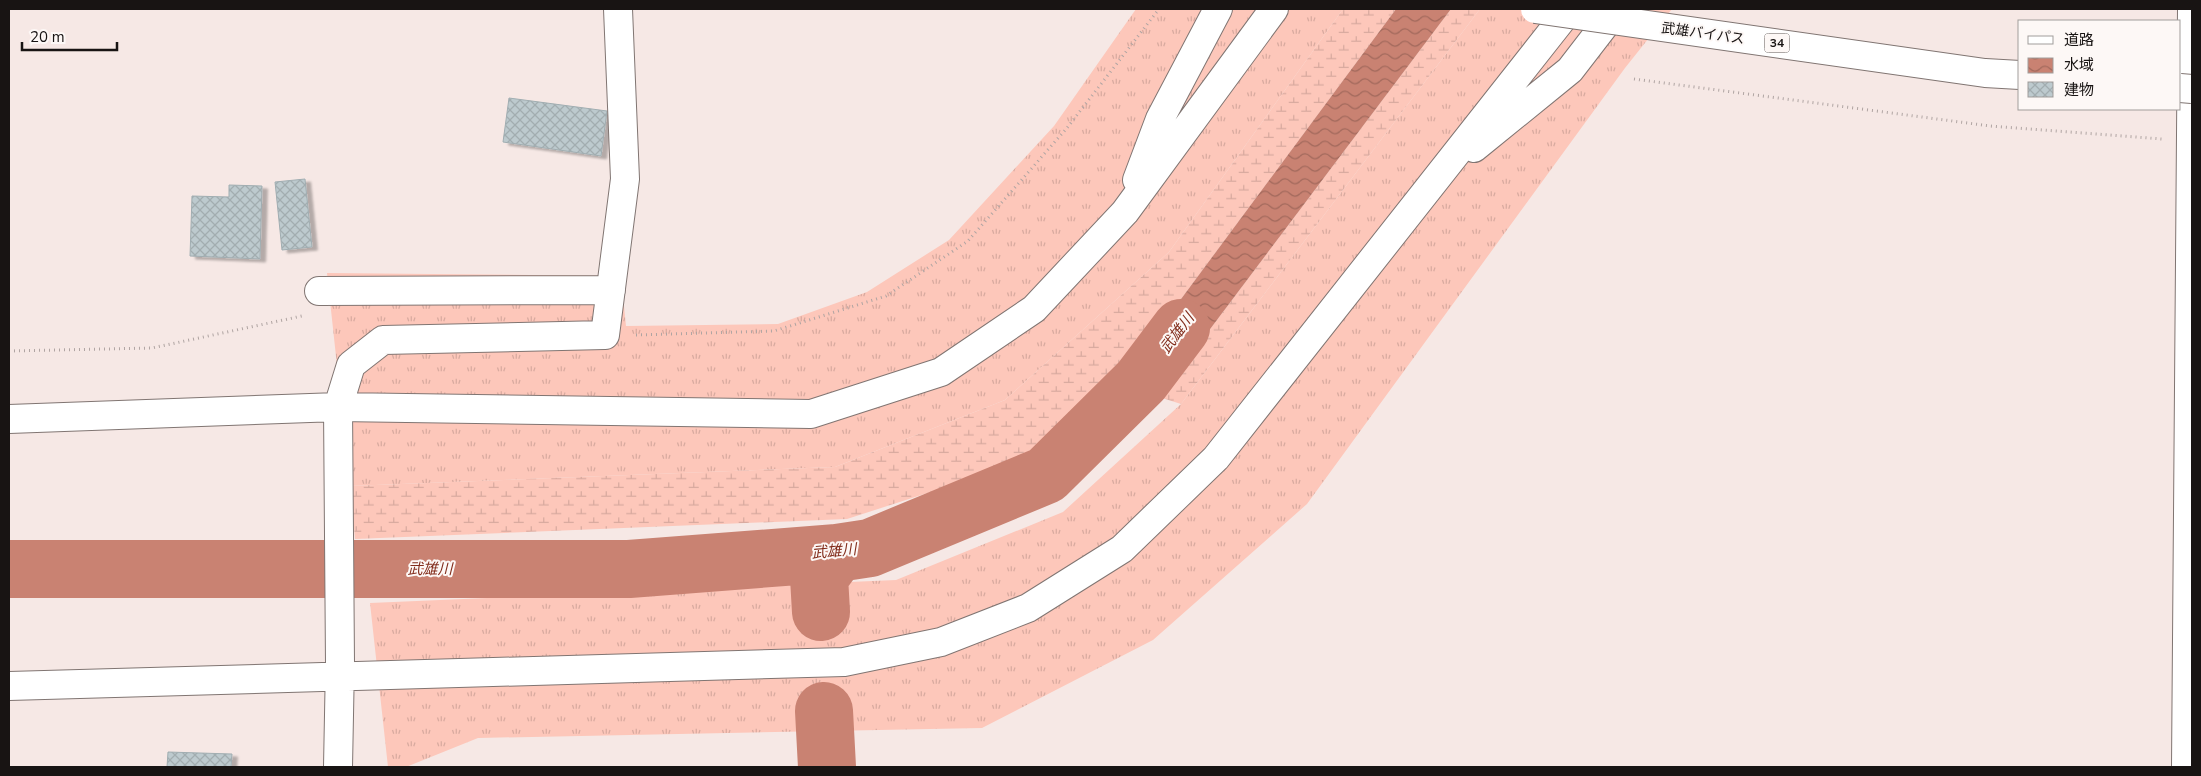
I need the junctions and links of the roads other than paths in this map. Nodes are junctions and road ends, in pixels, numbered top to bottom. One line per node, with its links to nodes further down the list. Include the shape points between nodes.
1 (618, 9): 11 (main road, via 626,179)
2 (1218, 9): 10 (main road, via 1160,119)
3 (1274, 9): 10 (main road)
4 (1535, 9): 8 (main road, 武雄バイパス / 34, bridge)
5 (1570, 9): 9 (main road)
6 (1616, 9): 9 (main road, via 1570,70)
7 (2192, 9): 18 (main road)
8 (2018, 75)
9 (1442, 171): 15 (main road, via 1216,458 1122,548 1028,608 941,642 844,662)
10 (1125, 212): 13 (main road, via 1034,309 940,372 812,414)
11 (611, 290): 12 (main road); 13 (main road, via 605,336 383,340 351,365)
12 (320, 291)
13 (338, 416): 14 (main road); 15 (main road)
14 (9, 419)
15 (339, 670): 16 (main road); 17 (main road)
16 (9, 686)
17 (338, 767)
18 (2186, 767)

